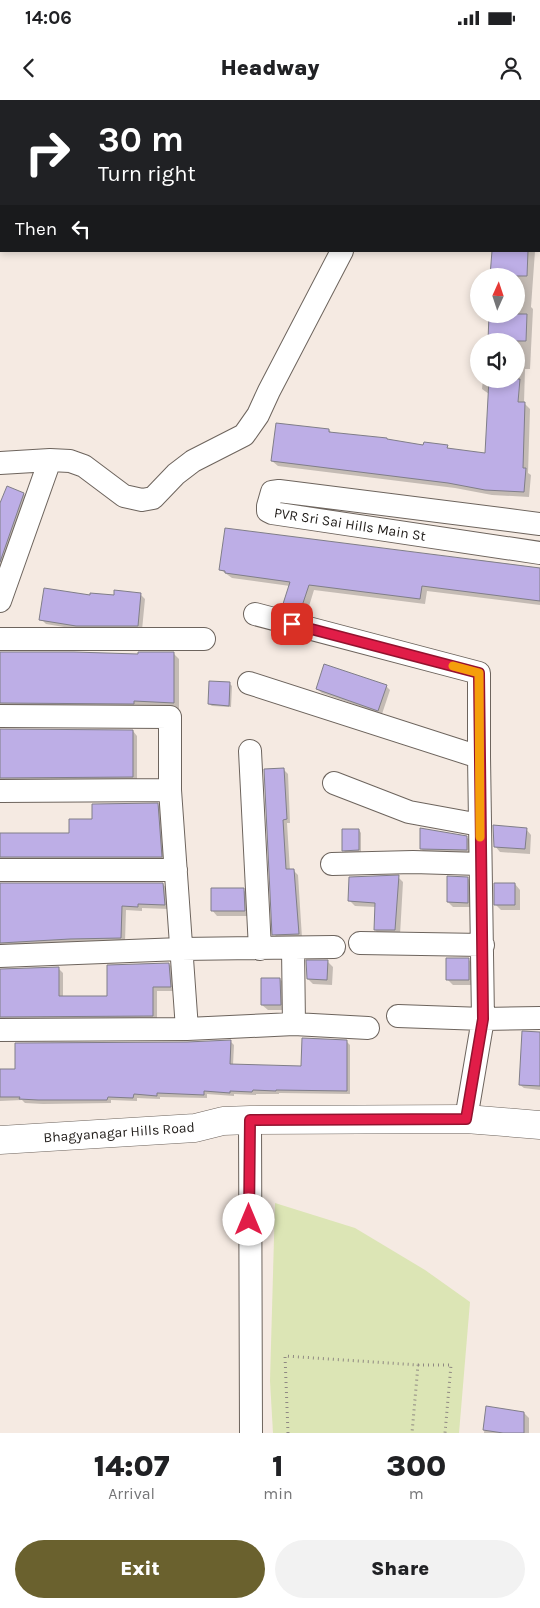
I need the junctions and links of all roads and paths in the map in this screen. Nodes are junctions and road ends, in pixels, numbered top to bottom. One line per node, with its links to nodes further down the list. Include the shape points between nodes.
1 (341, 252): 2 (street, via 258,415 244,435 176,474 153,498 142,500 124,496 84,466)
2 (50, 460): 3 (street); 6 (street)
3 (0, 463)
4 (540, 524): 5 (street, PVR Sri Sai Hills Main St, via 279,491 272,492 268,506 272,513)
5 (540, 553)
6 (0, 601)
7 (255, 614): 13 (street, via 479,673)
8 (0, 639): 9 (street)
9 (204, 639)
10 (249, 683): 13 (street)
11 (0, 716): 15 (street, via 170,717)
12 (250, 751): 25 (street)
13 (479, 757): 17 (street)
14 (334, 783): 17 (street, via 409,812)
15 (170, 790): 16 (street); 21 (street)
16 (0, 792)
17 (480, 825): 19 (street)
18 (332, 864): 19 (street)
19 (480, 864): 23 (street)
20 (0, 870): 21 (street)
21 (176, 870): 27 (street)
22 (360, 943): 23 (street)
23 (483, 945): 31 (street)
24 (334, 947): 26 (street)
25 (260, 948): 26 (street); 27 (street)
26 (293, 948): 32 (street)
27 (181, 949): 28 (street); 34 (street)
28 (0, 956)
29 (398, 1016): 31 (street)
30 (540, 1018): 31 (street)
31 (483, 1019): 36 (street)
32 (294, 1024): 33 (street); 34 (street)
33 (368, 1028)
34 (187, 1029): 35 (street)
35 (0, 1030)
36 (466, 1119): 37 (main road); 40 (main road)
37 (250, 1120): 38 (main road); 43 (street)
38 (223, 1121): 39 (main road, Bhagyanagar Hills Road, via 192,1116); 41 (main road, Bhagyanagar Hills Road, via 195,1128)
39 (0, 1122)
40 (540, 1125)
41 (0, 1140)
42 (418, 1365): 44 (path, via 285,1356); 45 (path); 46 (path, via 451,1366)
43 (251, 1433)
44 (288, 1433)
45 (412, 1433)
46 (445, 1433)

